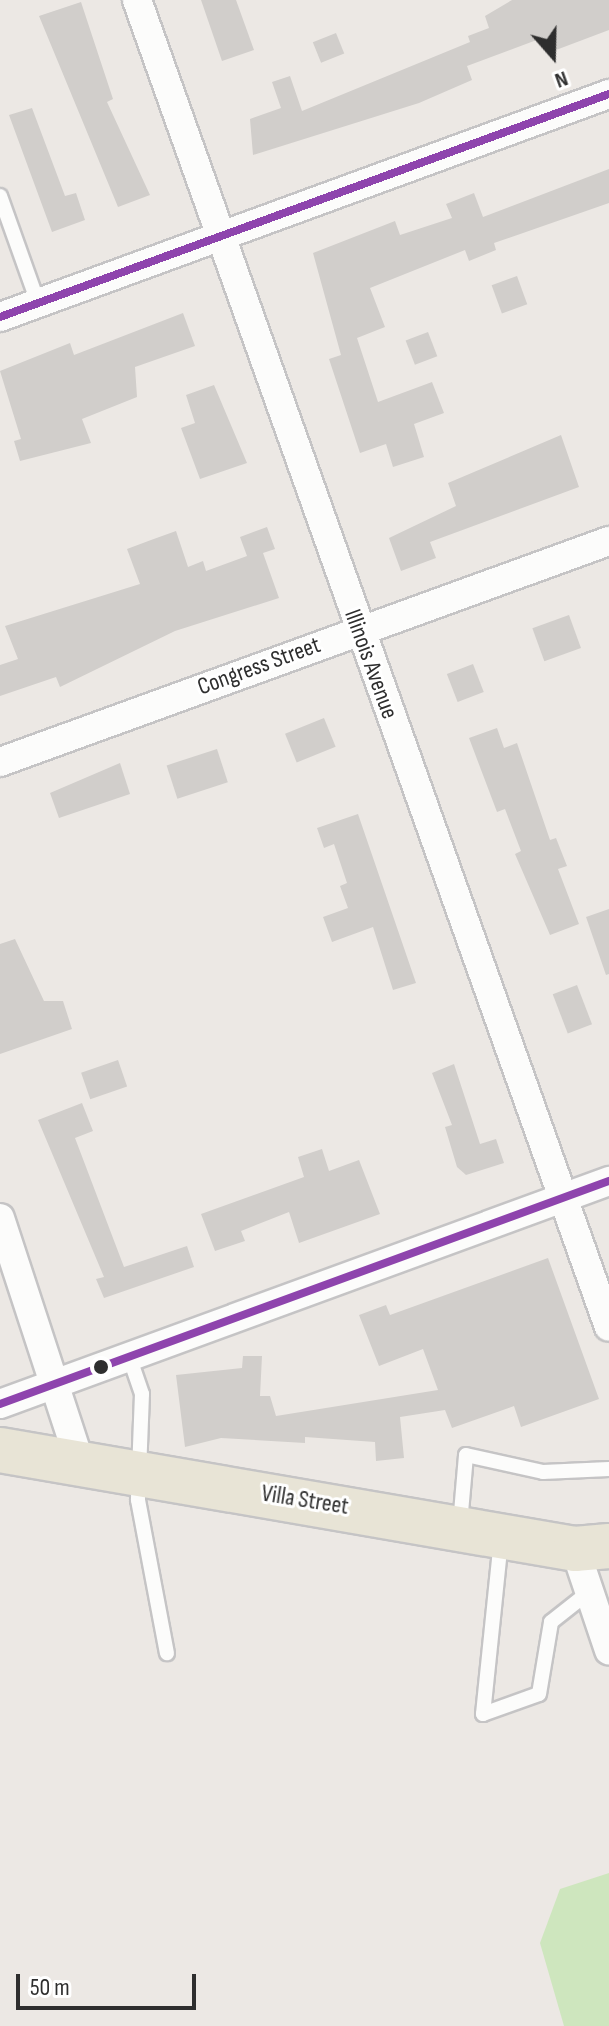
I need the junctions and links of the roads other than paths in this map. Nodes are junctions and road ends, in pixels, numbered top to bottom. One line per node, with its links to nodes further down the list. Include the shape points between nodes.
1 (137, 0): 4 (street, Illinois Avenue)
2 (609, 94): 4 (street)
3 (0, 196): 5 (lane)
4 (219, 236): 5 (street); 8 (street, Illinois Avenue)
5 (38, 303): 6 (street)
6 (0, 317)
7 (609, 541): 8 (street, Congress Street)
8 (358, 630): 9 (street, Congress Street); 11 (street, Illinois Avenue)
9 (0, 762)
10 (609, 1181): 11 (street)
11 (562, 1198): 13 (street, Illinois Avenue); 14 (street)
12 (0, 1218): 15 (street)
13 (609, 1327)
14 (129, 1356): 15 (street); 20 (lane, via 142,1394)
15 (58, 1380): 16 (street); 18 (street)
16 (0, 1404)
17 (0, 1450): 18 (main road, Villa Street)
18 (80, 1463): 20 (main road, Villa Street)
19 (609, 1469): 21 (lane, via 543,1472 466,1455)
20 (139, 1474): 21 (main road, Villa Street); 27 (lane)
21 (460, 1524): 22 (main road, Villa Street)
22 (502, 1532): 23 (main road, Villa Street); 24 (lane, via 483,1714 539,1694 551,1622)
23 (592, 1548): 24 (street)
24 (589, 1592): 25 (street)
25 (604, 1621): 26 (street)
26 (609, 1650)
27 (167, 1653)

